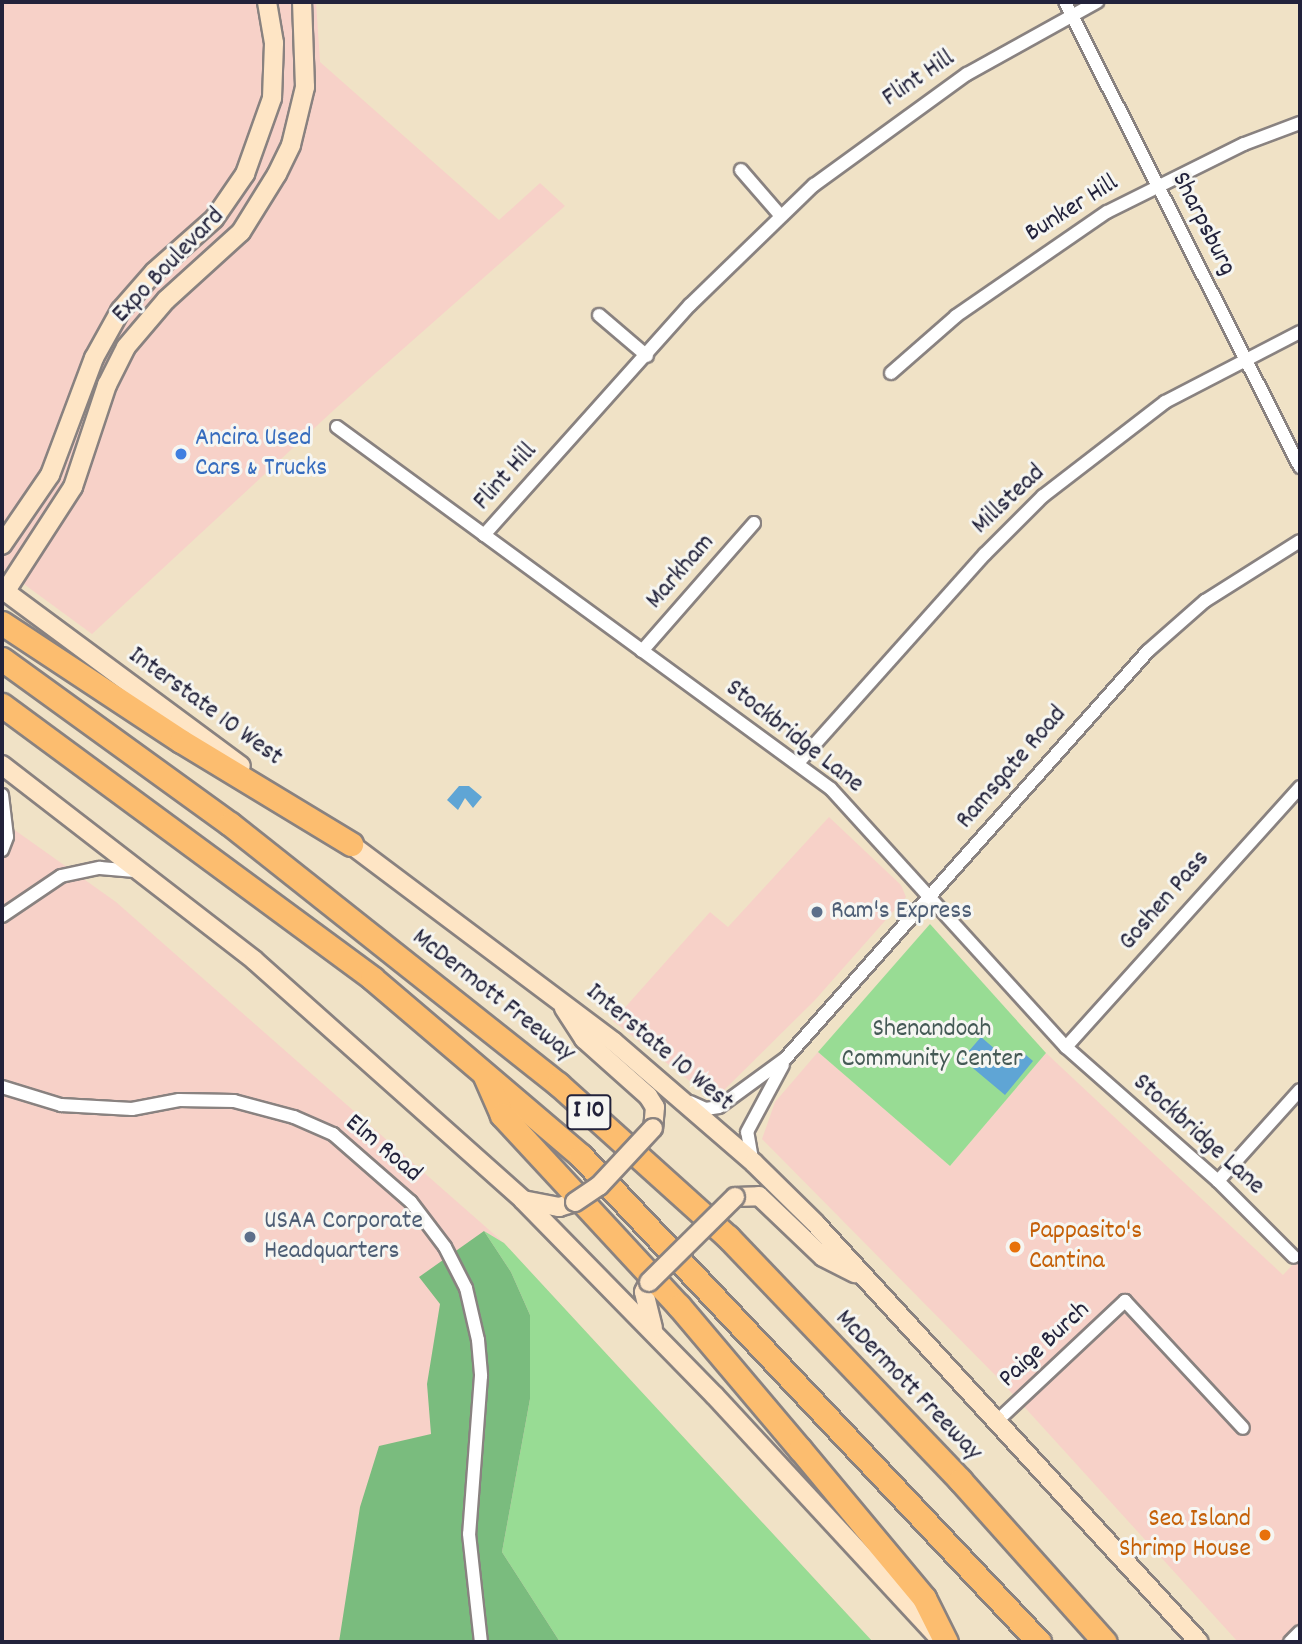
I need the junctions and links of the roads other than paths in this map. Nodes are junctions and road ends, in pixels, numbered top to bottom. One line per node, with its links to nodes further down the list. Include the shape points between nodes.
1 (267, 2): 20 (main road, Expo Boulevard, via 274,43 272,98 245,174 214,219 154,272 120,311 94,358 50,475)
2 (302, 2): 21 (main road, Expo Boulevard, via 305,88 291,145 277,174 241,232 166,300 126,347 107,385 73,487)
3 (1065, 2): 5 (street, Sharpsburg)
4 (1097, 2): 5 (street, Flint Hill)
5 (1071, 15): 8 (street, Sharpsburg); 9 (street, Flint Hill, via 918,105)
6 (1300, 123): 8 (street, Bunker Hill)
7 (741, 170): 9 (street)
8 (1157, 185): 13 (street, Sharpsburg); 14 (street, Bunker Hill, via 1051,246 956,316)
9 (780, 215): 12 (street, Flint Hill, via 690,305)
10 (599, 315): 12 (street)
11 (1300, 331): 13 (street, Millstead)
12 (647, 356): 18 (street, Flint Hill)
13 (1245, 358): 16 (street, Sharpsburg); 26 (street, Millstead, via 1166,402 1043,496 985,554)
14 (891, 373)
15 (337, 427): 18 (street, Stockbridge Lane)
16 (1300, 467)
17 (754, 523): 23 (street, Markham)
18 (484, 535): 23 (street, Stockbridge Lane)
19 (1300, 541): 33 (street, Ramsgate Road, via 1205,601 1148,651)
20 (2, 545)
21 (3, 590): 30 (main road, Interstate 10 West)
22 (2, 623): 30 (highway, via 181,741)
23 (642, 651): 26 (street, Stockbridge Lane)
24 (2, 659): 54 (highway, McDermott Freeway / I 10, via 230,824 558,1084 728,1237 960,1480)
25 (2, 705): 38 (highway, I 10, via 372,978)
26 (798, 763): 33 (street, Stockbridge Lane, via 831,789)
27 (2, 765): 32 (main road)
28 (1300, 787): 36 (street, Goshen Pass)
29 (2, 795): 31 (street, via 7,837)
30 (351, 844): 35 (main road, Interstate 10 West)
31 (2, 850)
32 (145, 872): 34 (street, via 100,868 61,876); 44 (main road, via 254,960)
33 (929, 897): 36 (street, Stockbridge Lane); 37 (street, Ramsgate Road)
34 (2, 916)
35 (556, 997): 41 (main road, Interstate 10 West); 44 (main road, bridge, via 584,1039 648,1096 655,1107 653,1128 599,1186 575,1202 559,1207)
36 (1066, 1047): 43 (street, Stockbridge Lane)
37 (786, 1058): 41 (street, Ramsgate Road, via 719,1107 706,1109); 42 (street, Ramsgate Road, via 747,1132)
38 (481, 1068): 52 (highway, via 502,1115 679,1306 800,1449 924,1598); 53 (highway, I 10, via 640,1214)
39 (2, 1087): 51 (street, Elm Road, via 61,1105 132,1109 180,1100 234,1101 294,1116 333,1134 411,1202 445,1247 466,1288 478,1340 481,1376 469,1534)
40 (1300, 1090): 43 (street)
41 (684, 1099): 42 (main road, Interstate 10 West)
42 (754, 1163): 46 (main road, Interstate 10 West)
43 (1218, 1181): 45 (street, Stockbridge Lane)
44 (523, 1200): 47 (main road)
45 (1294, 1257)
46 (865, 1278): 47 (main road, bridge, via 823,1256 759,1196 735,1197 649,1282 645,1306); 48 (main road, Interstate 10 West)
47 (654, 1333): 52 (main road)
48 (996, 1422): 49 (street, Paige Burch, via 1125,1301); 55 (main road, Interstate 10 West)
49 (1243, 1428)
50 (1300, 1632): 56 (street)
51 (481, 1642)
52 (944, 1642)
53 (1039, 1642)
54 (1105, 1642)
55 (1199, 1642)
56 (1290, 1642)

